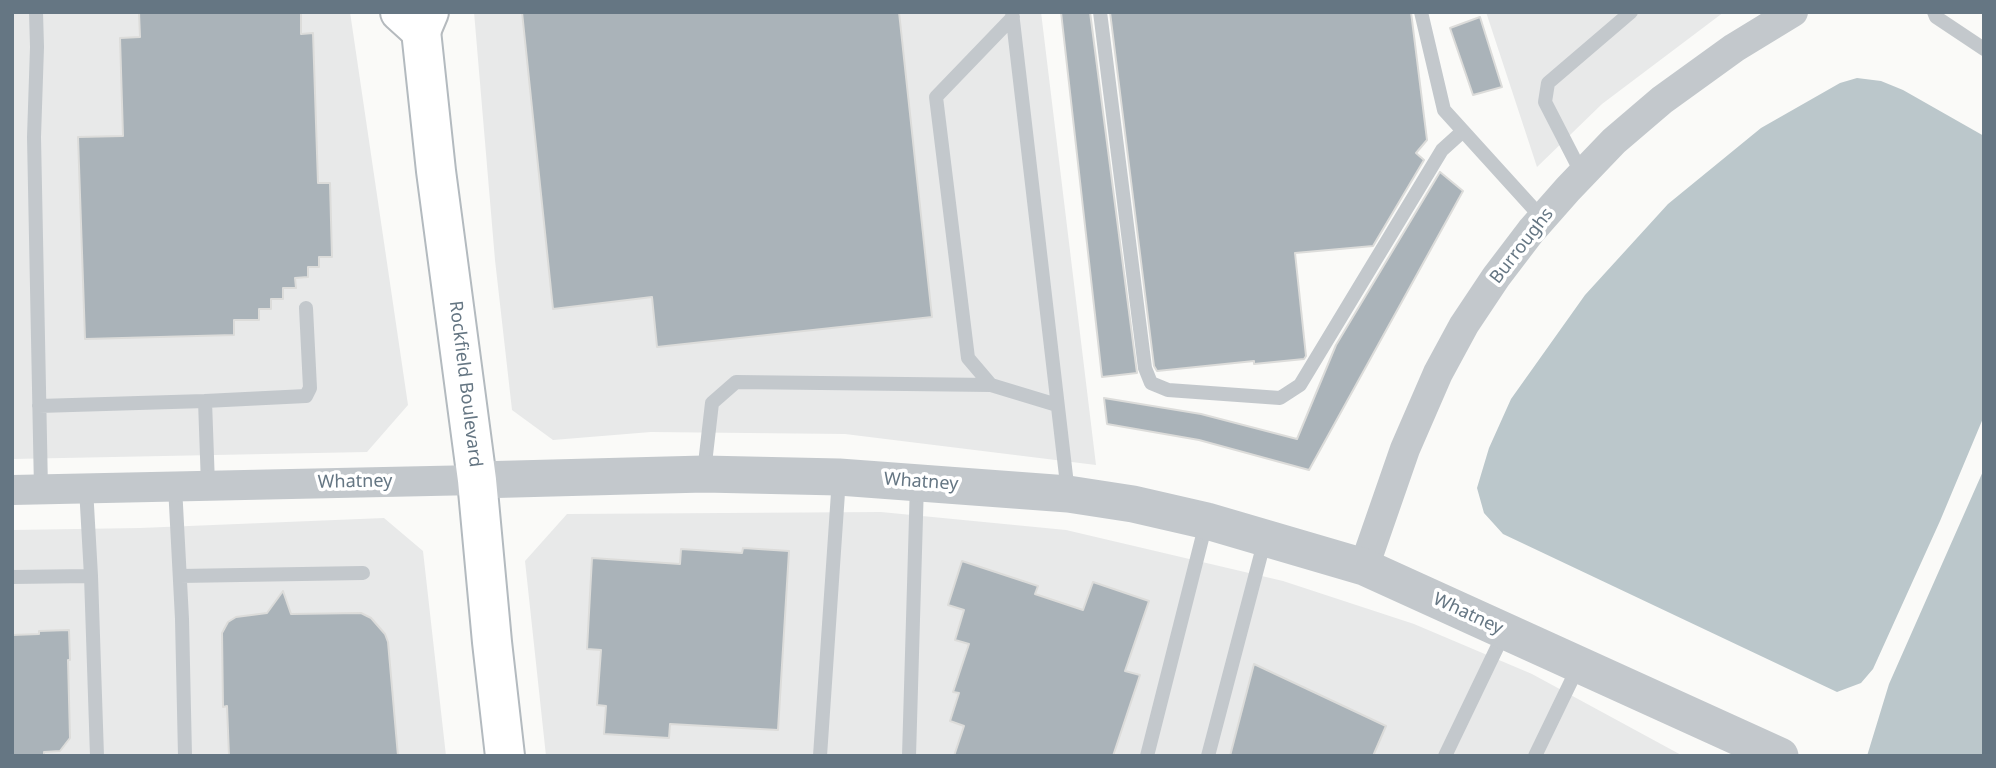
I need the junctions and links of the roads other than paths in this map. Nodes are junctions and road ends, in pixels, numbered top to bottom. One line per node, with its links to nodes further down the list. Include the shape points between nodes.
1 (36, 12): 17 (lane)
2 (1100, 12): 10 (lane, via 1145,368 1151,383 1168,390 1280,398 1300,385 1442,150)
3 (1420, 12): 10 (lane, via 1444,110)
4 (1631, 12): 11 (lane, via 1548,83 1545,102)
5 (1793, 12): 11 (street, Burroughs, via 1662,100)
6 (1934, 12): 9 (lane)
7 (1013, 15): 14 (lane, via 936,97 968,358); 16 (lane)
8 (417, 17): 20 (main road, Rockfield Boulevard)
9 (1984, 49)
10 (1463, 131): 12 (lane)
11 (1582, 174): 12 (street, Burroughs)
12 (1542, 218): 29 (street, Burroughs, via 1496,277 1438,373 1405,449)
13 (306, 308): 15 (lane, via 310,388 306,396)
14 (991, 385): 16 (lane); 18 (lane, via 736,382 712,403)
15 (205, 401): 17 (lane); 22 (lane)
16 (1056, 405): 26 (lane)
17 (39, 406): 25 (lane)
18 (704, 474): 19 (street, Whatney); 20 (street, Whatney)
19 (839, 477): 21 (street, Whatney); 39 (lane)
20 (477, 480): 22 (street, Whatney); 38 (main road, Rockfield Boulevard)
21 (917, 481): 26 (street, Whatney); 40 (lane)
22 (208, 485): 23 (street, Whatney)
23 (175, 486): 24 (street, Whatney); 32 (lane)
24 (86, 488): 25 (street, Whatney); 31 (lane)
25 (27, 489)
26 (1068, 494): 27 (street, Whatney)
27 (1207, 521): 28 (street, Whatney); 41 (lane)
28 (1265, 538): 29 (street, Whatney); 42 (lane)
29 (1364, 566): 34 (street, Whatney)
30 (363, 573): 32 (lane)
31 (91, 576): 33 (lane); 36 (lane)
32 (180, 576): 37 (lane)
33 (12, 577)
34 (1505, 631): 35 (street, Whatney); 43 (lane)
35 (1579, 665): 44 (lane); 45 (street, Whatney)
36 (97, 756)
37 (185, 756)
38 (505, 756)
39 (820, 756)
40 (909, 756)
41 (1147, 756)
42 (1208, 756)
43 (1445, 756)
44 (1535, 756)
45 (1780, 756)

